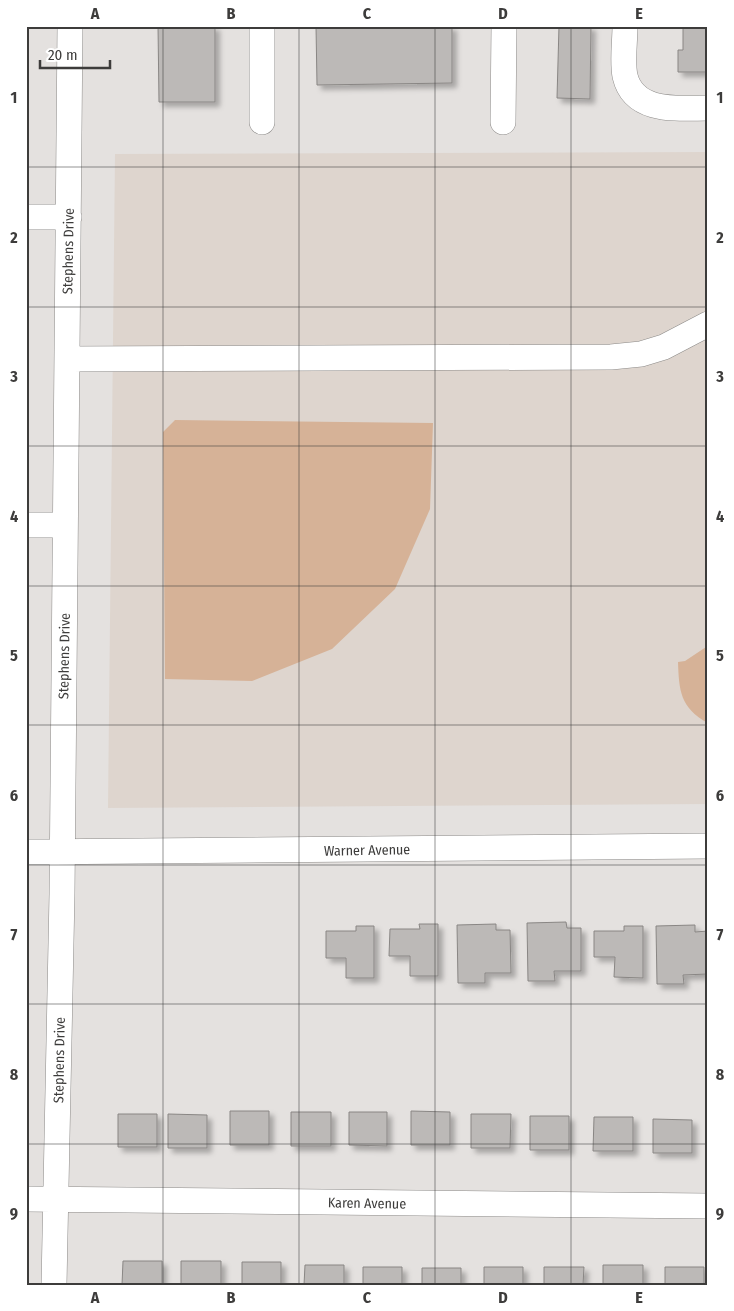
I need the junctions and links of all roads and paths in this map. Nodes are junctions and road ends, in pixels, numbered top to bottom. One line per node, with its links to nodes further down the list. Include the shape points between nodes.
1 (70, 26): 9 (street, Stephens Drive)
2 (262, 26): 6 (street)
3 (504, 26): 7 (street)
4 (625, 26): 5 (street, via 626,76 631,90 641,100 666,108)
5 (708, 108)
6 (262, 122)
7 (503, 122)
8 (26, 217): 9 (street)
9 (69, 217): 11 (street, Stephens Drive)
10 (708, 324): 11 (street, via 664,347 641,354 611,356)
11 (67, 359): 13 (street, Stephens Drive)
12 (26, 525): 13 (street)
13 (65, 525): 16 (street, Stephens Drive)
14 (708, 846): 16 (street, Warner Avenue)
15 (26, 852): 16 (street, Warner Avenue)
16 (62, 853): 18 (street, Stephens Drive)
17 (26, 1199): 18 (street, Karen Avenue)
18 (56, 1199): 19 (street, Karen Avenue); 20 (street, Stephens Drive)
19 (708, 1206)
20 (54, 1285)

